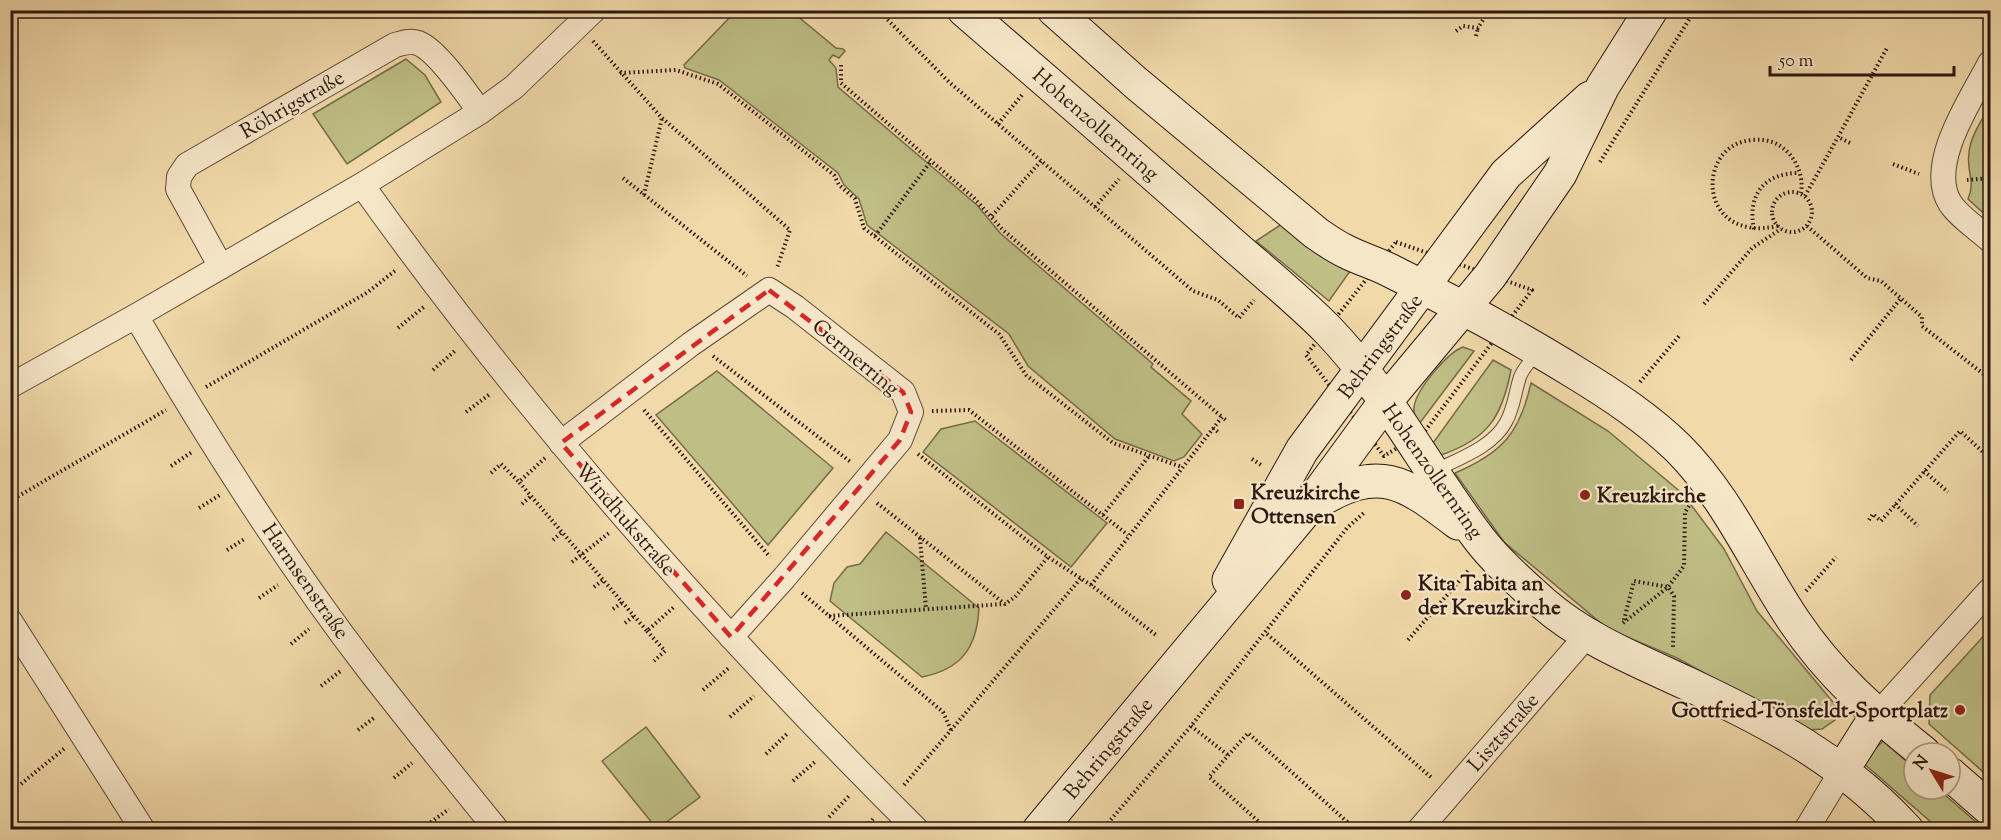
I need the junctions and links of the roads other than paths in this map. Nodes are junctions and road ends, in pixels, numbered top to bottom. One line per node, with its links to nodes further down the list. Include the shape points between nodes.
1 (964, 10): 15 (main road, Hohenzollernring, via 1136,157 1327,329)
2 (1054, 10): 11 (main road, via 1316,233 1346,252)
3 (1651, 10): 6 (main road, Behringstraße)
4 (586, 18): 7 (street, via 514,87)
5 (1990, 63): 9 (street, via 1942,166 1950,203)
6 (1603, 87): 11 (main road, Behringstraße, via 1506,174); 12 (main road, Behringstraße, via 1560,174 1490,276)
7 (480, 112): 8 (street); 10 (street, Röhrigstraße, via 451,73 421,44 410,41 395,45 188,165 179,177 178,189)
8 (362, 185): 10 (street); 18 (street, Windhukstraße, via 413,257)
9 (1990, 240)
10 (220, 267): 13 (street)
11 (1424, 288): 12 (main road); 15 (main road, Behringstraße)
12 (1463, 308): 14 (main road); 17 (main road, Behringstraße)
13 (136, 316): 16 (street); 34 (street, Harmsenstraße, via 184,399 267,526 360,657)
14 (1539, 350): 19 (lane, via 1520,375 1509,415 1496,436); 28 (main road, via 1622,402 1678,448 1741,531 1787,611 1828,668)
15 (1361, 370): 17 (main road, Hohenzollernring); 25 (main road, Behringstraße, via 1302,450)
16 (10, 386)
17 (1385, 402): 19 (main road, Hohenzollernring); 20 (main road, Behringstraße)
18 (561, 444): 26 (street, Windhukstraße); 26 (street, Germerring, via 691,344 769,290 903,392 911,412 900,440)
19 (1433, 471): 21 (main road, Hohenzollernring)
20 (1306, 510): 21 (main road, via 1348,485 1394,483 1415,491); 25 (main road, Behringstraße)
21 (1484, 545): 24 (main road, Hohenzollernring, via 1547,606)
22 (1990, 590): 28 (street)
23 (10, 621): 27 (street)
24 (1607, 634): 30 (main road, Hohenzollernring, via 1665,673 1793,738); 37 (street, Lisztstraße, via 1449,794)
25 (1198, 637): 36 (main road, Behringstraße)
26 (739, 645): 35 (street, Windhukstraße)
27 (18, 653): 33 (street, via 82,735)
28 (1877, 715): 29 (main road); 30 (main road)
29 (1909, 741)
30 (1843, 769): 38 (street); 39 (main road, Hohenzollernring, via 1876,796)
31 (1962, 784): 32 (main road)
32 (1990, 809)
33 (143, 830)
34 (497, 830)
35 (917, 830)
36 (1039, 830)
37 (1419, 830)
38 (1806, 830)
39 (1907, 830)

